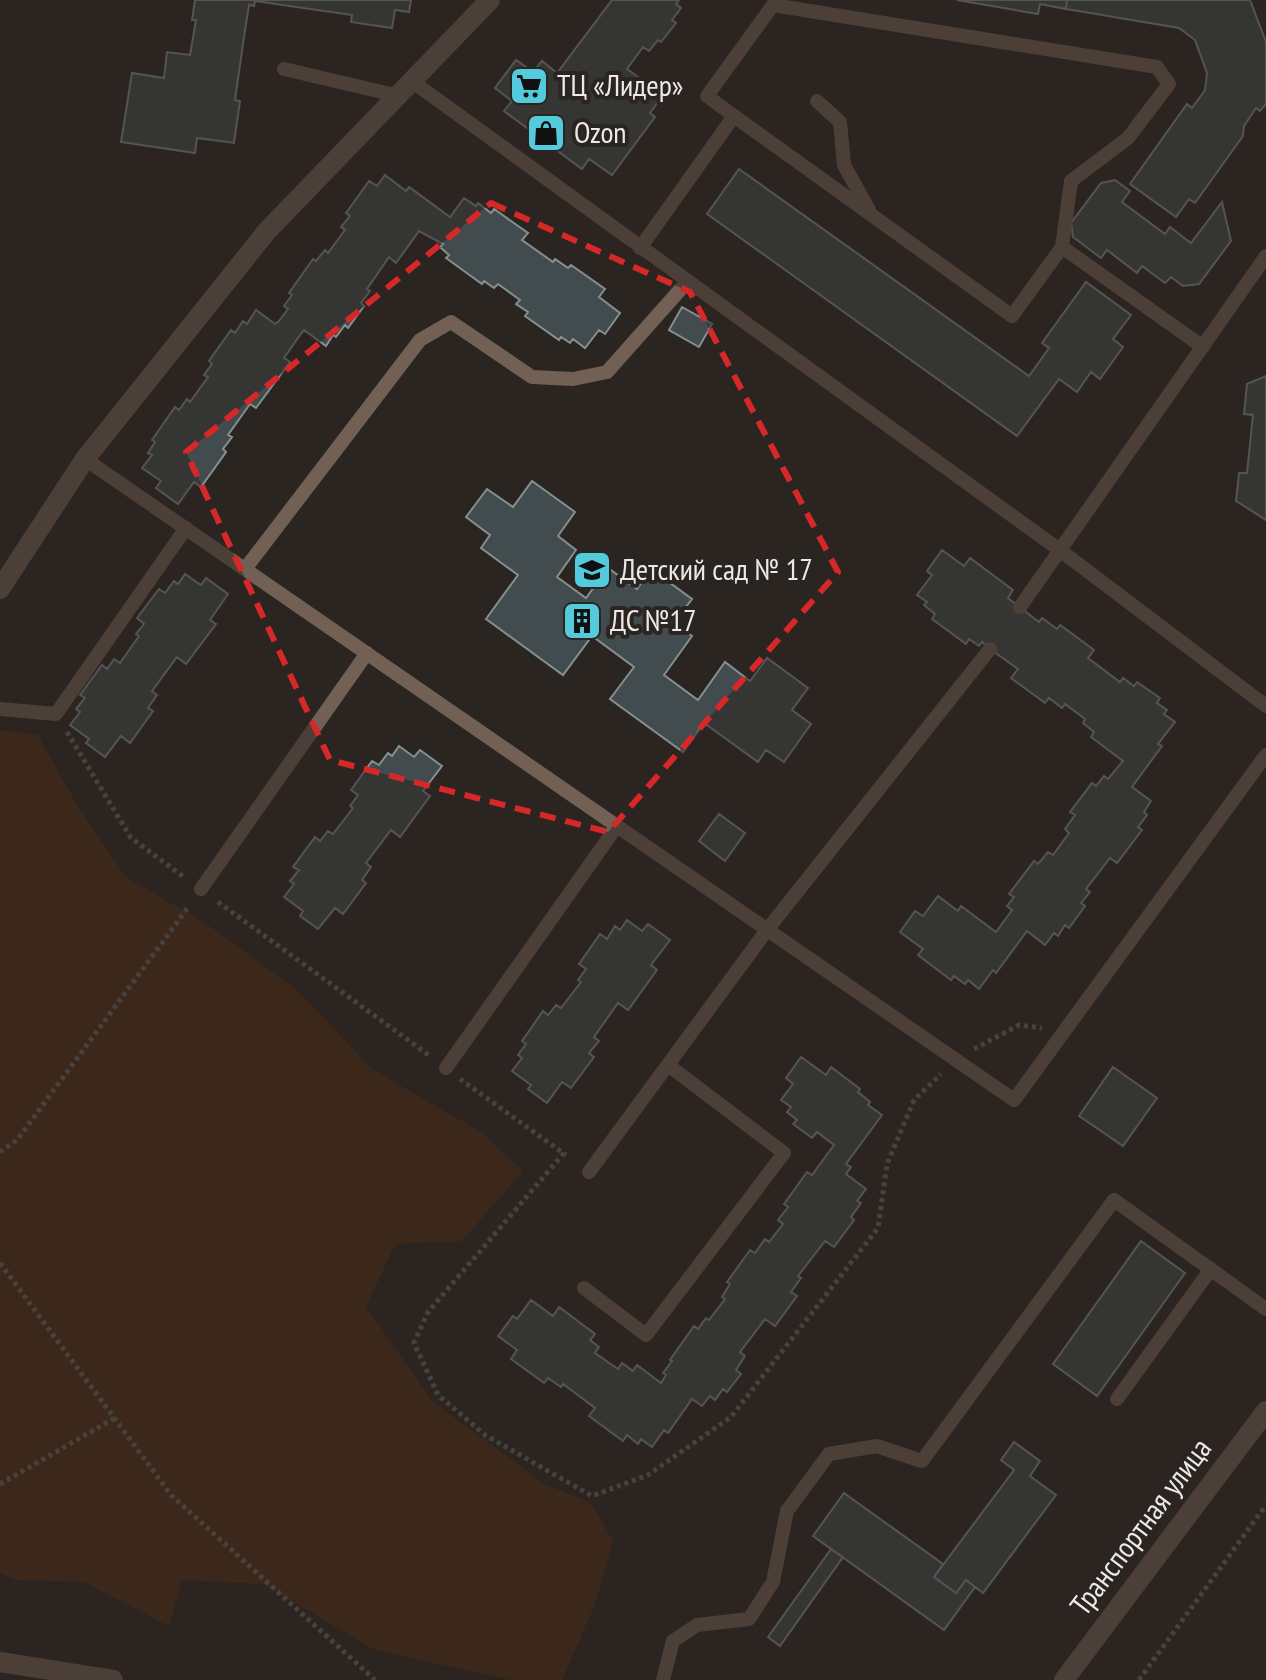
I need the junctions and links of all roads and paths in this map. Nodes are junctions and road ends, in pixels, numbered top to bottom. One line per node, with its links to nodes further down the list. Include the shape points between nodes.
1 (490, 0): 3 (street)
2 (284, 69): 3 (lane)
3 (406, 89): 8 (lane); 12 (street, via 267,231)
4 (817, 101): 6 (lane, via 840,122 844,165)
5 (734, 116): 6 (lane); 7 (lane, via 707,96 773,5 1157,67 1169,84 1161,95 1128,138 1071,181); 8 (lane)
6 (871, 213): 7 (lane, via 1012,316)
7 (1062, 247): 11 (lane)
8 (640, 248): 10 (lane)
9 (1266, 256): 11 (lane)
10 (687, 282): 14 (lane); 15 (lane, via 607,372 573,379 532,377 451,322 420,340)
11 (1203, 347): 14 (lane)
12 (85, 459): 13 (lane); 16 (street)
13 (186, 528): 15 (lane); 22 (lane)
14 (1061, 551): 17 (lane); 20 (lane)
15 (245, 569): 19 (lane)
16 (0, 589)
17 (1020, 607)
18 (990, 649): 26 (lane)
19 (367, 653): 24 (lane); 25 (lane)
20 (1266, 706)
21 (0, 709): 22 (lane)
22 (56, 714): 25 (path, via 131,838)
23 (1266, 755): 26 (lane, via 1014,1100)
24 (617, 826): 26 (lane); 28 (lane)
25 (201, 889): 28 (path); 29 (path, via 17,1140)
26 (767, 930): 27 (lane)
27 (668, 1065): 30 (lane); 33 (lane, via 784,1153 646,1335)
28 (446, 1068): 30 (path)
29 (0, 1152)
30 (589, 1172)
31 (0, 1263): 37 (path)
32 (1211, 1269): 34 (lane); 35 (lane); 43 (lane, via 1114,1200 922,1461 877,1446 829,1454 787,1511 773,1582 749,1619 697,1625 673,1641)
33 (584, 1288)
34 (1266, 1309)
35 (1117, 1399)
36 (1266, 1411): 44 (street, Транспортная улица)
37 (115, 1418): 38 (path); 42 (path, via 171,1495)
38 (0, 1484)
39 (1266, 1505): 45 (path)
40 (0, 1662): 41 (street)
41 (113, 1680)
42 (375, 1680)
43 (663, 1680)
44 (1064, 1680)
45 (1139, 1680)

